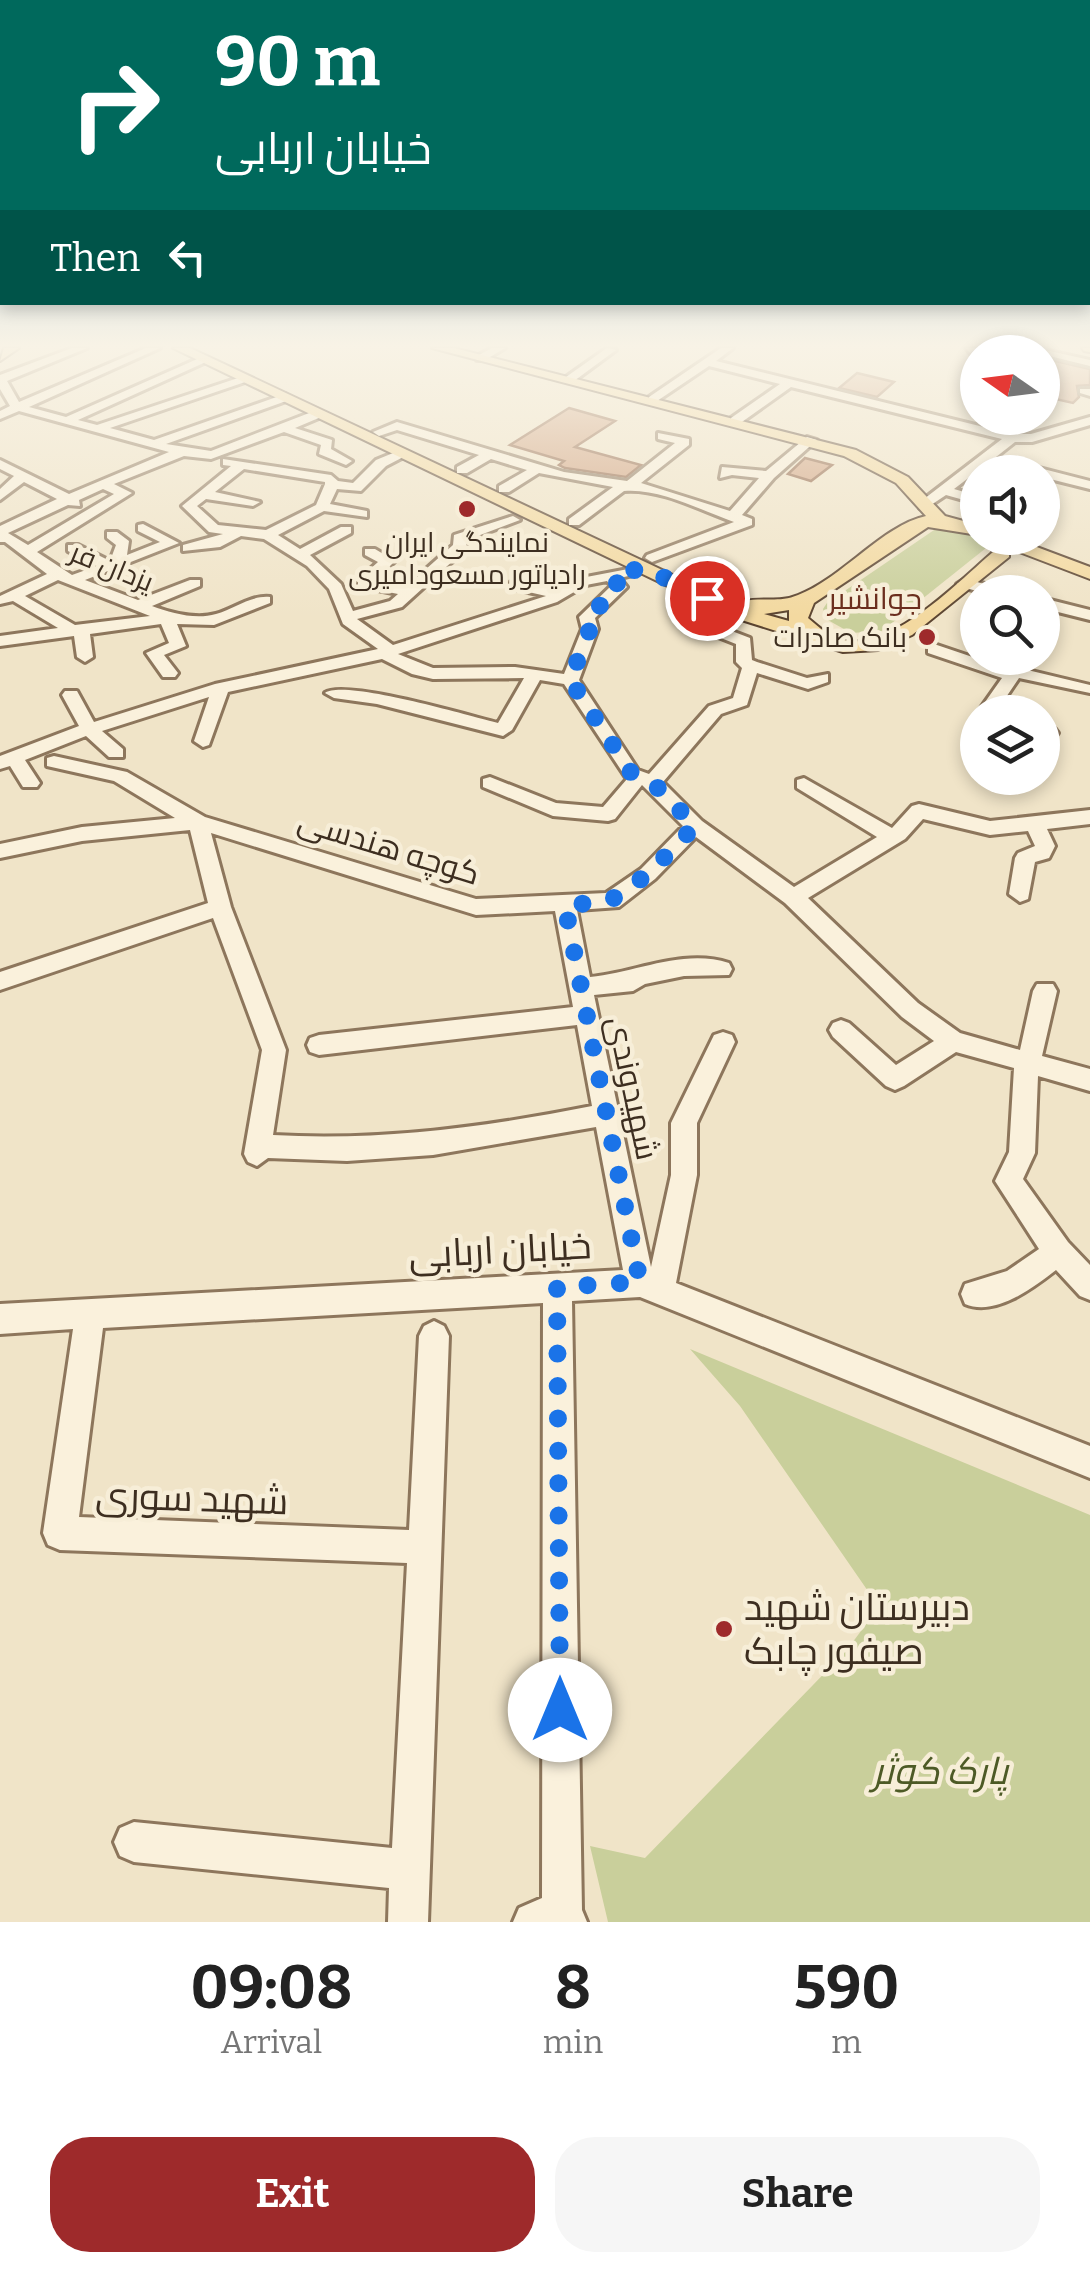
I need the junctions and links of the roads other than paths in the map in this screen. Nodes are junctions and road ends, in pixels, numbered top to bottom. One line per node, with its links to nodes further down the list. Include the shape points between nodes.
1 (143, 438): 13 (street)
2 (171, 438): 13 (street)
3 (257, 438): 19 (street)
4 (312, 438): 23 (street, via 328,443 324,452)
5 (368, 438): 17 (main road)
6 (392, 438): 21 (main road)
7 (437, 438): 14 (street)
8 (668, 438): 22 (street, via 685,442)
9 (801, 438): 12 (main road)
10 (1012, 438): 11 (street); 20 (street)
11 (1033, 438)
12 (810, 440): 29 (street); 50 (main road, via 877,464)
13 (159, 442): 16 (street)
14 (458, 444): 18 (street); 21 (street)
15 (642, 451): 22 (street)
16 (183, 452): 19 (street); 34 (street)
17 (403, 454): 36 (street, via 356,488); 72 (main road)
18 (490, 454): 27 (street); 28 (street)
19 (211, 455): 26 (street)
20 (990, 455)
21 (436, 458): 28 (main road)
22 (663, 459): 39 (street)
23 (346, 461)
24 (750, 462): 29 (street)
25 (0, 464): 31 (street)
26 (238, 466): 35 (street); 36 (street, via 331,478)
27 (538, 468): 39 (street); 40 (street)
28 (462, 470): 40 (main road)
29 (773, 471): 30 (street); 54 (street)
30 (725, 474)
31 (22, 476): 45 (street); 47 (street)
32 (960, 478): 41 (street)
33 (1060, 478): 37 (street)
34 (103, 484): 42 (street); 47 (street)
35 (220, 484): 38 (street); 43 (street)
36 (332, 484): 49 (street)
37 (1090, 485)
38 (242, 486)
39 (623, 488): 54 (street, via 655,489); 55 (street)
40 (504, 489): 55 (main road)
41 (944, 490): 44 (street); 50 (street)
42 (125, 492): 46 (street); 52 (street)
43 (207, 495): 48 (street); 59 (street, via 189,506 214,529)
44 (960, 495)
45 (0, 496)
46 (146, 496)
47 (70, 500): 52 (street); 60 (street)
48 (253, 502)
49 (322, 507): 51 (street); 62 (street)
50 (932, 512): 56 (main road); 84 (main road)
51 (362, 514)
52 (90, 515): 65 (street)
53 (513, 520): 81 (street, via 460,538 461,546)
54 (740, 520): 72 (street)
55 (574, 522): 72 (main road)
56 (960, 523)
57 (143, 528): 71 (street, via 172,542)
58 (346, 530): 67 (street)
59 (238, 532): 62 (street); 64 (street)
60 (0, 535): 65 (street, یزدان فر)
61 (112, 535): 71 (street, via 124,544)
62 (268, 535): 67 (street)
63 (73, 548): 71 (street)
64 (188, 548)
65 (28, 551): 76 (street, یزدان فر)
66 (370, 552): 81 (street, via 388,561 363,583)
67 (302, 554): 90 (street, via 336,587)
68 (988, 555): 75 (main road)
69 (1026, 555): 78 (main road)
70 (1035, 555): 73 (main road)
71 (111, 562): 76 (street)
72 (648, 563): 74 (street); 84 (main road, via 753,606 783,608); 95 (main road, via 739,613)
73 (1090, 573)
74 (612, 575): 82 (street); 105 (street, via 620,588 587,617 590,629)
75 (972, 575)
76 (65, 577): 83 (street); 87 (street, یزدان فر)
77 (195, 583): 87 (street)
78 (1090, 583)
79 (516, 584): 82 (street)
80 (960, 588): 95 (main road, via 890,643 858,648)
81 (408, 591): 90 (street, via 396,604)
82 (556, 593): 98 (street)
83 (7, 598): 94 (street)
84 (807, 599): 95 (main road, via 798,620)
85 (264, 600): 93 (street, یزدان فر, via 214,620)
86 (204, 604): 93 (street)
87 (140, 605): 92 (street, یزدان فر)
88 (1060, 608): 89 (street)
89 (1090, 615)
90 (347, 617): 98 (street)
91 (684, 618): 100 (street, via 744,641 744,662)
92 (170, 619): 93 (street, یزدان فر); 94 (street); 101 (street, via 178,646 154,653)
93 (192, 619)
94 (76, 629): 96 (street); 99 (street)
95 (812, 633)
96 (0, 641)
97 (934, 649): 103 (street)
98 (388, 652): 102 (street, via 439,676); 107 (street)
99 (85, 657)
100 (751, 666): 104 (street, via 808,684); 116 (street, via 745,696 716,710)
101 (169, 673)
102 (534, 675): 105 (street); 108 (street, via 503,730)
103 (1012, 676): 106 (street); 110 (street)
104 (822, 678)
105 (570, 680): 116 (street, via 612,748 632,774)
106 (1088, 680)
107 (221, 688): 111 (street); 112 (street)
108 (334, 693)
109 (72, 695): 111 (street)
110 (999, 695)
111 (90, 729): 113 (street); 114 (street)
112 (203, 741)
113 (116, 753)
114 (4, 759): 117 (street)
115 (54, 762): 121 (street, کوچه هندسی, via 120,776)
116 (646, 780): 118 (street, via 608,814 553,808); 123 (street)
117 (30, 783)
118 (490, 783)
119 (804, 784): 124 (street)
120 (1090, 817): 122 (street)
121 (198, 822): 125 (street); 128 (street, کوچه هندسی, via 476,906); 129 (street)
122 (1034, 823): 124 (street, via 990,828 919,810); 126 (street, via 1045,846 1042,854 1025,858)
123 (695, 826): 127 (street); 128 (street, کوچه هندسی, via 611,900)
124 (891, 836): 127 (street)
125 (0, 851)
126 (1020, 894)
127 (793, 898): 136 (street, via 910,1010)
128 (565, 906): 132 (street, شهیدوندی)
129 (220, 907): 131 (street); 141 (street, via 274,1050 258,1150 439,1146)
130 (721, 970): 132 (street, via 684,967 633,982)
131 (0, 981)
132 (579, 987): 134 (street, شهیدوندی)
133 (1045, 991): 139 (street)
134 (585, 1015): 138 (street); 141 (street, شهیدوندی)
135 (842, 1030): 136 (street, via 895,1080)
136 (953, 1041): 139 (street)
137 (723, 1042): 143 (street, via 684,1123 684,1176)
138 (319, 1045)
139 (1026, 1064): 140 (street); 142 (street, via 1022,1153 1008,1181)
140 (1090, 1080)
141 (605, 1114): 143 (street, شهیدوندی)
142 (1058, 1252): 144 (street); 146 (street, via 1014,1284)
143 (650, 1286): 145 (street, خیابان اربابی); 150 (street, خیابان اربابی)
144 (1090, 1286)
145 (557, 1287): 147 (street, خیابان اربابی); 154 (street)
146 (976, 1294)
147 (90, 1314): 148 (street, خیابان اربابی); 151 (street, شهید سوری, via 60,1533)
148 (0, 1319)
149 (434, 1336): 151 (street)
150 (1090, 1462)
151 (422, 1547): 153 (street)
152 (134, 1842): 153 (street)
153 (410, 1870): 155 (street)
154 (554, 1918)
155 (408, 1922)

